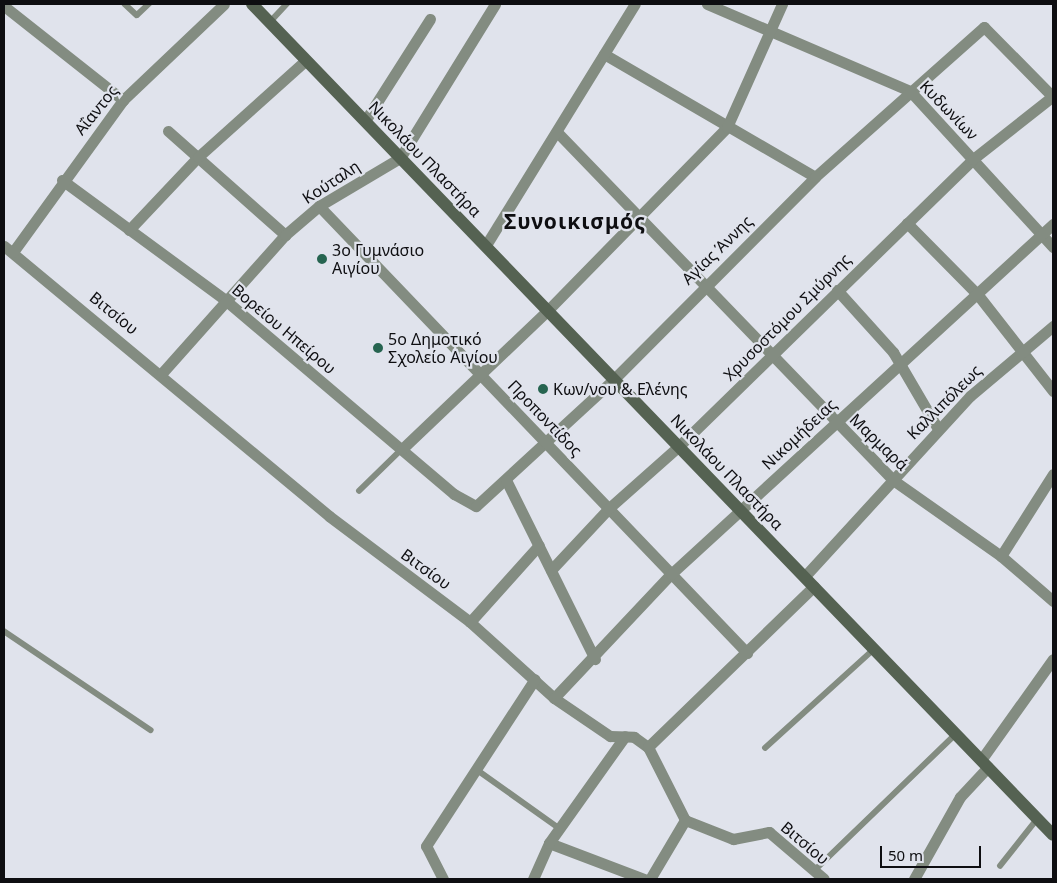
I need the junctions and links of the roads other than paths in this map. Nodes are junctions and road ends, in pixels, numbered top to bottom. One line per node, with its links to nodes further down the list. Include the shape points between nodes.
1 (125, 4): 2 (lane, via 137,15)
2 (148, 4)
3 (224, 4): 18 (street, Αΐαντος)
4 (252, 4): 12 (main road, Νικολάου Πλαστήρα)
5 (288, 4): 12 (lane)
6 (495, 4): 24 (street, Κούταλη)
7 (635, 4): 14 (street)
8 (707, 4): 13 (street, Κυδωνίων)
9 (782, 4): 13 (street)
10 (4, 6): 18 (street)
11 (430, 19): 19 (street)
12 (270, 22): 15 (main road, Νικολάου Πλαστήρα)
13 (771, 31): 16 (street, Κυδωνίων); 20 (street)
14 (604, 54): 20 (street); 22 (street)
15 (306, 60): 19 (main road, Νικολάου Πλαστήρα); 23 (street)
16 (910, 91): 17 (street, Αγίας Άννης, via 984,27); 25 (street, Κυδωνίων); 26 (street, Αγίας Άννης)
17 (1053, 96): 25 (street, Χρυσοστόμου Σμύρνης)
18 (123, 100): 27 (street, Αΐαντος)
19 (365, 121): 24 (main road, Νικολάου Πλαστήρα)
20 (728, 127): 26 (street); 29 (street)
21 (168, 131): 23 (street)
22 (557, 132): 29 (street, Μαρμαρά); 35 (street)
23 (198, 157): 32 (street); 34 (street)
24 (400, 158): 28 (street, Κούταλη); 35 (main road, Νικολάου Πλαστήρα)
25 (974, 159): 30 (street, Χρυσοστόμου Σμύρνης); 33 (street, Κυδωνίων)
26 (815, 177): 38 (street, Αγίας Άννης)
27 (62, 180): 32 (street, Βορείου Ηπείρου); 37 (street, Αΐαντος)
28 (319, 206): 34 (street, Κούταλη); 48 (street, Προποντίδος)
29 (637, 216): 38 (street, Μαρμαρά); 42 (street)
30 (906, 223): 39 (street, Χρυσοστόμου Σμύρνης); 40 (street)
31 (1053, 224): 33 (street, Νικομήδειας)
32 (129, 230): 41 (street, Βορείου Ηπείρου)
33 (1042, 234): 36 (street, Κυδωνίων); 40 (street, Νικομήδειας)
34 (285, 235): 41 (street, Κούταλη)
35 (486, 245): 42 (main road, Νικολάου Πλαστήρα)
36 (1053, 247)
37 (9, 249): 47 (street, Βιτσίου)
38 (704, 285): 45 (street, Μαρμαρά); 49 (street, Αγίας Άννης)
39 (837, 290): 45 (street, Χρυσοστόμου Σμύρνης); 46 (street)
40 (978, 295): 44 (street); 46 (street, Νικομήδειας)
41 (224, 299): 47 (street, Κούταλη); 55 (street, Βορείου Ηπείρου)
42 (548, 310): 48 (street); 49 (main road, Νικολάου Πλαστήρα)
43 (1053, 326): 44 (street, Καλλιπόλεως)
44 (1024, 348): 50 (street); 52 (street, Καλλιπόλεως)
45 (772, 354): 51 (street, Μαρμαρά); 54 (street, Χρυσοστόμου Σμύρνης)
46 (899, 361): 51 (street, Νικομήδειας); 52 (street)
47 (162, 373): 69 (street, Βιτσίου, via 329,516)
48 (480, 375): 53 (street, Προποντίδος); 55 (street)
49 (614, 379): 53 (street, Αγίας Άννης); 54 (main road, Νικολάου Πλαστήρα)
50 (1053, 391)
51 (835, 422): 58 (street, Μαρμαρά); 62 (street, Νικομήδειας)
52 (938, 429): 58 (street, Καλλιπόλεως)
53 (546, 443): 57 (street, Αγίας Άννης); 61 (street, Προποντίδος)
54 (679, 446): 61 (street, Χρυσοστόμου Σμύρνης); 62 (main road, Νικολάου Πλαστήρα)
55 (402, 449): 59 (lane); 60 (street, Βορείου Ηπείρου, via 466,503)
56 (1053, 474): 64 (street)
57 (506, 480): 60 (street, Αγίας Άννης); 63 (street)
58 (893, 480): 64 (street, Μαρμαρά); 67 (street, Καλλιπόλεως)
59 (359, 491)
60 (480, 505)
61 (608, 508): 65 (street, Χρυσοστόμου Σμύρνης); 66 (street, Προποντίδος)
62 (741, 510): 66 (street, Νικομήδειας); 67 (main road, Νικολάου Πλαστήρα)
63 (539, 545): 65 (street); 69 (street)
64 (1001, 556): 68 (street, Μαρμαρά)
65 (551, 570): 73 (street)
66 (671, 574): 72 (street, Προποντίδος); 73 (street, Νικομήδειας)
67 (810, 581): 71 (main road, Νικολάου Πλαστήρα); 72 (street, Καλλιπόλεως)
68 (1053, 601)
69 (470, 622): 75 (street, Βιτσίου)
70 (4, 631): 77 (lane)
71 (874, 649): 78 (main road, Νικολάου Πλαστήρα); 81 (lane)
72 (747, 653): 80 (street, Καλλιπόλεως)
73 (596, 659): 76 (street, Νικομήδειας)
74 (1053, 659): 82 (street)
75 (534, 679): 76 (street, Βιτσίου); 83 (street)
76 (554, 698): 79 (street, Βιτσίου, via 610,736)
77 (150, 730)
78 (956, 734): 82 (main road, Νικολάου Πλαστήρα); 90 (lane)
79 (625, 736): 80 (street, Βιτσίου); 86 (street)
80 (648, 748): 85 (street)
81 (765, 748)
82 (985, 763): 84 (main road, Νικολάου Πλαστήρα); 96 (street, via 960,796)
83 (476, 769): 86 (lane); 91 (street, via 426,846)
84 (1038, 818): 87 (main road, Νικολάου Πλαστήρα); 89 (lane)
85 (685, 820): 90 (street, Βιτσίου, via 733,840 770,832); 94 (street)
86 (559, 828): 88 (street)
87 (1053, 835)
88 (549, 843): 92 (street); 93 (street)
89 (1000, 866)
90 (814, 870): 95 (street, Βιτσίου)
91 (443, 879)
92 (533, 879)
93 (644, 879)
94 (650, 879)
95 (824, 879)
96 (914, 879)

